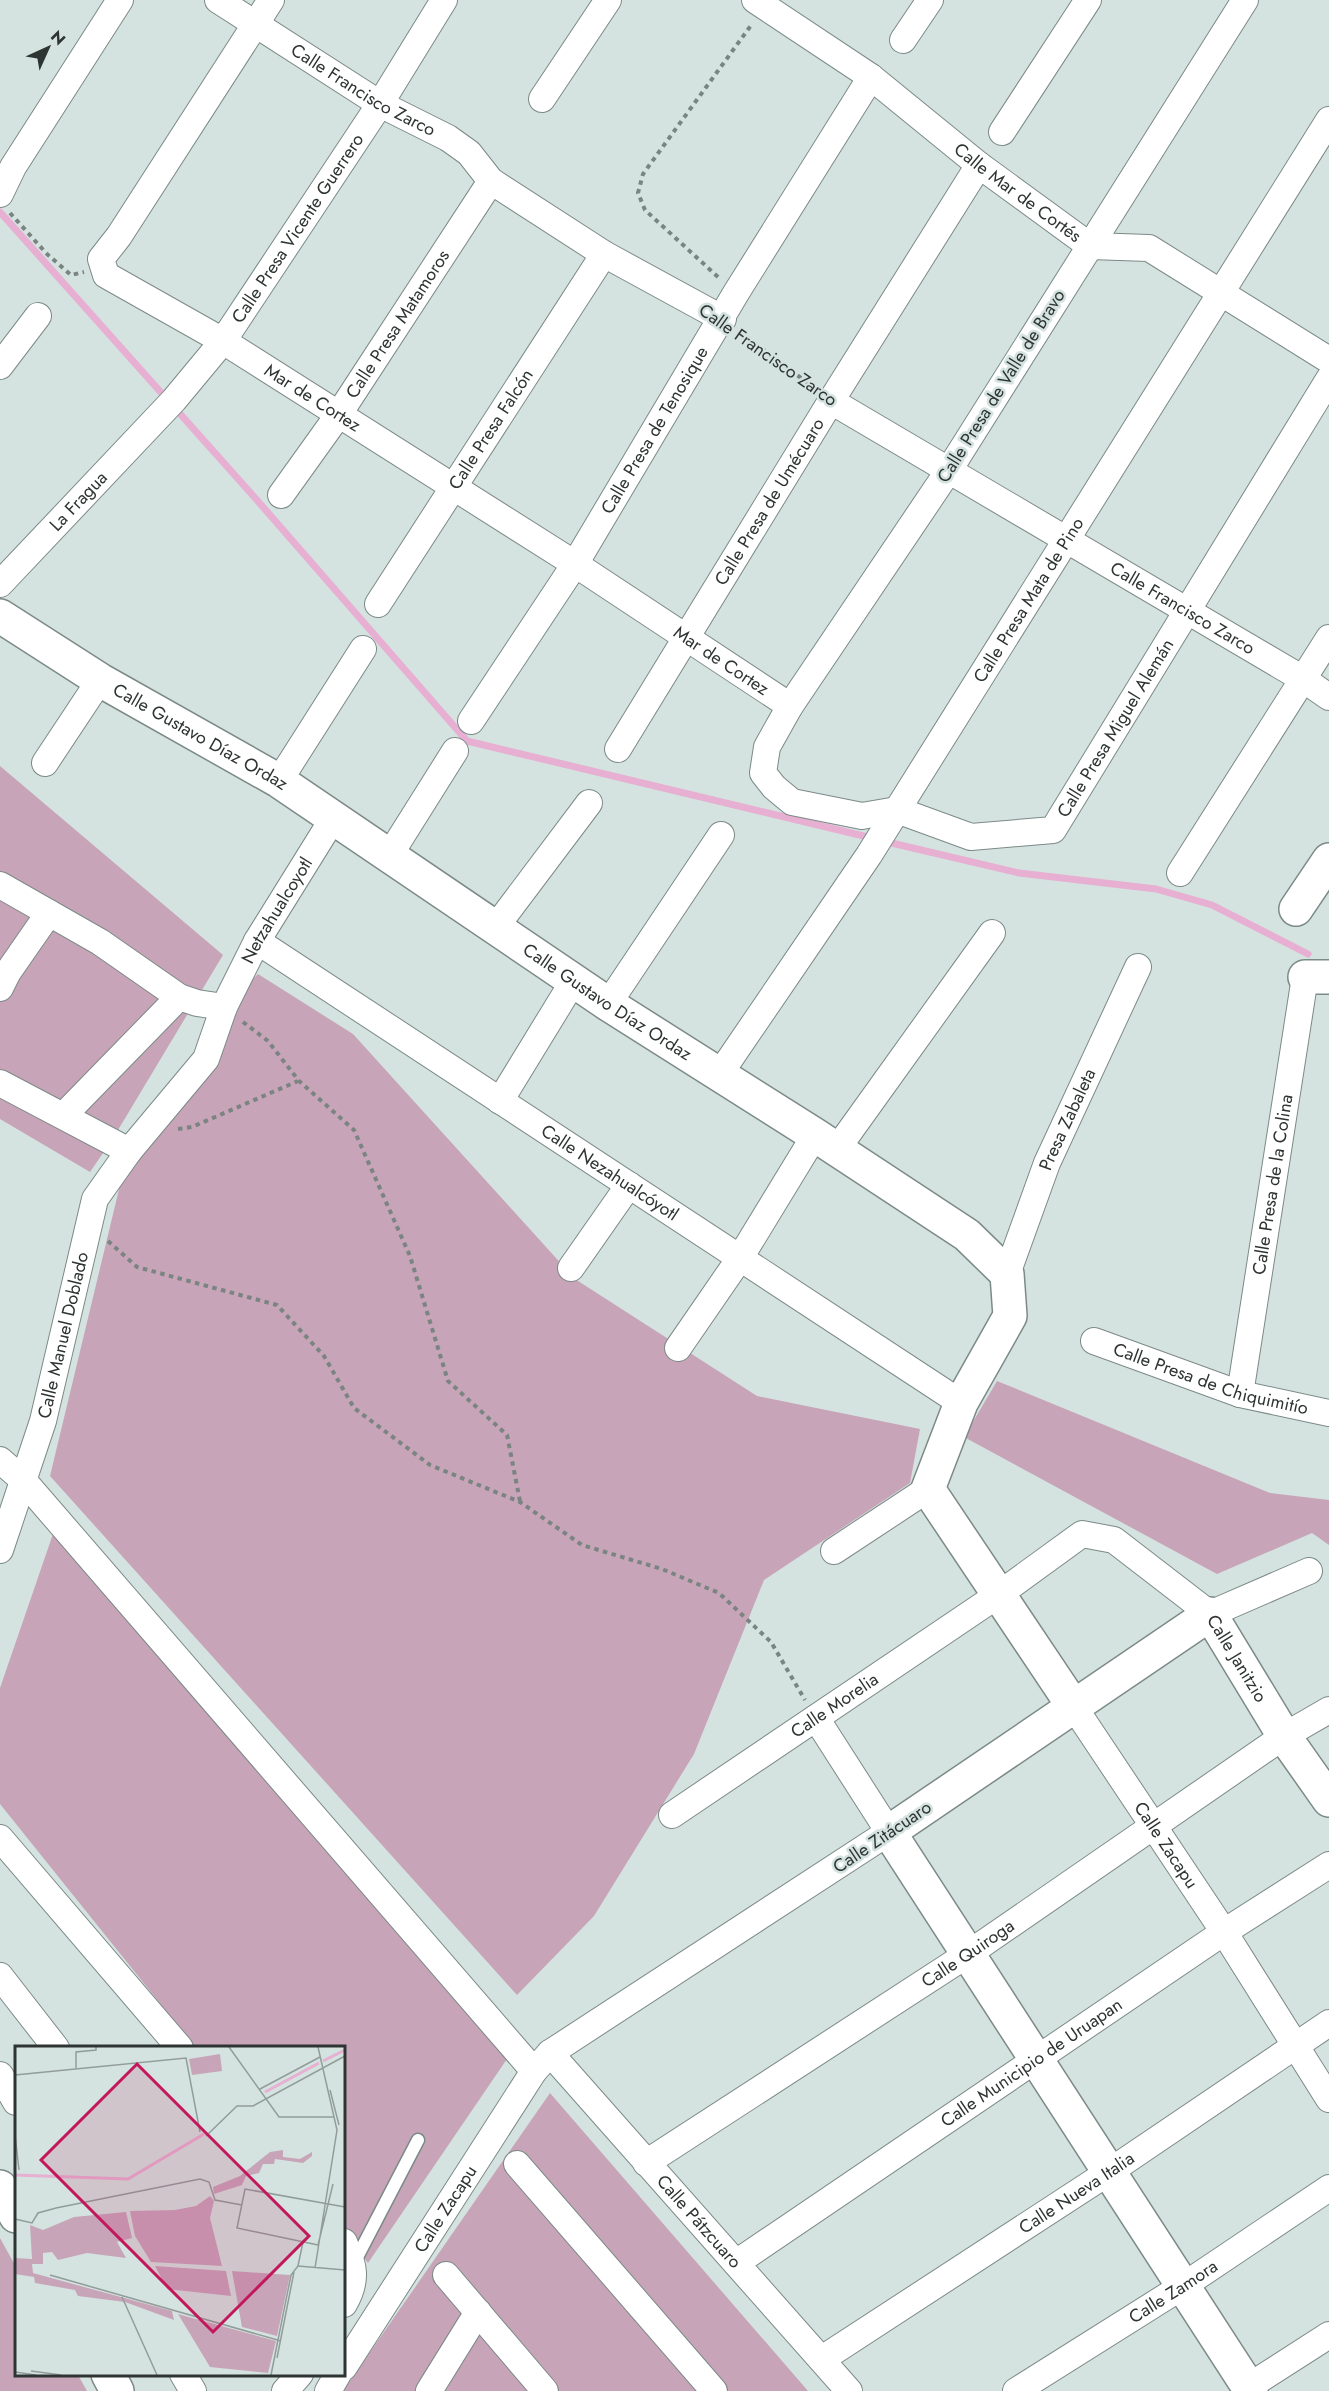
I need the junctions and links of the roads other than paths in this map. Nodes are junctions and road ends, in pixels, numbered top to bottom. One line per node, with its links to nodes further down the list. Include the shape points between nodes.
1 (120, 0): 19 (street, via 13,167)
2 (218, 0): 10 (street, Calle Francisco Zarco)
3 (272, 0): 10 (street)
4 (444, 0): 14 (street, Calle Presa Vicente Guerrero)
5 (608, 0): 13 (street)
6 (930, 0): 11 (street)
7 (1088, 0): 16 (street)
8 (1245, 0): 20 (street, Calle Presa de Valle de Bravo)
9 (760, 3): 12 (street, Calle Mar de Cortés)
10 (256, 23): 14 (street, Calle Francisco Zarco); 25 (street, Mar de Cortez, via 101,259 106,276)
11 (903, 40)
12 (871, 77): 17 (street, Calle Mar de Cortés); 24 (street, Calle Presa de Tenosique)
13 (542, 99)
14 (380, 104): 18 (street, Calle Francisco Zarco, via 448,138 469,153); 25 (street, Calle Presa Vicente Guerrero)
15 (1329, 120): 22 (street, Calle Presa Mata de Pino)
16 (1002, 132)
17 (979, 165): 20 (street, Calle Mar de Cortés); 29 (street, Calle Presa de Umécuaro)
18 (491, 181): 21 (street, Calle Francisco Zarco); 31 (street, Calle Presa Matamoros)
19 (3, 199)
20 (1090, 246): 22 (street, Calle Mar de Cortés, via 1149,248); 32 (street, Calle Presa de Valle de Bravo)
21 (604, 254): 24 (street, Calle Francisco Zarco); 33 (street, Calle Presa Falcón)
22 (1221, 293): 26 (street, Calle Mar de Cortés); 35 (street, Calle Presa Mata de Pino)
23 (38, 316): 27 (street)
24 (723, 319): 36 (street, Calle Presa de Tenosique)
25 (224, 341): 30 (street, Calle Presa Vicente Guerrero); 31 (street, Mar de Cortez)
26 (1329, 360)
27 (0, 366)
28 (1329, 379): 39 (street, Calle Presa Miguel Alemán)
29 (831, 401): 32 (street, Calle Francisco Zarco); 41 (street, Calle Presa de Umécuaro)
30 (166, 408): 37 (street, La Fragua)
31 (339, 414): 33 (street, Mar de Cortez); 34 (street, Calle Presa Matamoros)
32 (949, 470): 35 (street, Calle Francisco Zarco); 47 (street, Calle Presa de Valle de Bravo)
33 (453, 487): 36 (street, Mar de Cortez); 38 (street, Calle Presa Falcón)
34 (281, 495)
35 (1066, 539): 39 (street, Calle Francisco Zarco); 55 (street, Calle Presa Mata de Pino)
36 (575, 564): 41 (street, Mar de Cortez); 48 (street, Calle Presa de Tenosique)
37 (0, 584)
38 (378, 604)
39 (1187, 611): 44 (street, Calle Francisco Zarco); 55 (street, Calle Presa Miguel Alemán, via 1053,830 971,837)
40 (0, 616): 45 (street, Calle Gustavo Díaz Ordaz)
41 (687, 637): 47 (street, Mar de Cortez); 49 (street, Calle Presa de Umécuaro)
42 (1329, 638): 44 (street)
43 (363, 649): 52 (street)
44 (1303, 679): 46 (street, Calle Francisco Zarco); 59 (street)
45 (100, 680): 51 (street); 52 (street, Calle Gustavo Díaz Ordaz)
46 (1329, 697)
47 (790, 706): 55 (street, Calle Presa de Valle de Bravo, via 768,747 763,773 774,787 792,802)
48 (471, 721)
49 (618, 749)
50 (455, 751): 57 (street)
51 (45, 763)
52 (279, 781): 54 (street, Calle Gustavo Díaz Ordaz)
53 (589, 803): 63 (street)
54 (334, 818): 57 (street, Calle Gustavo Díaz Ordaz); 65 (street, Netzahualcoyotl)
55 (891, 818): 73 (street, Calle Presa Mata de Pino)
56 (721, 835): 71 (street)
57 (389, 856): 63 (street, Calle Gustavo Díaz Ordaz)
58 (1329, 860): 61 (street)
59 (1180, 873)
60 (0, 885): 62 (street)
61 (1296, 909)
62 (49, 913): 69 (street); 70 (street, via 100,942)
63 (495, 928): 68 (street, Calle Gustavo Díaz Ordaz)
64 (992, 933): 78 (street)
65 (257, 940): 72 (street, Netzahualcoyotl); 75 (street, Calle Nezahualcóyotl)
66 (1138, 967): 82 (street, Presa Zabaleta, via 1047,1163)
67 (1317, 977): 85 (street, Calle Presa de la Colina)
68 (574, 981): 71 (street, Calle Gustavo Díaz Ordaz); 75 (street)
69 (0, 988)
70 (179, 997): 72 (street); 76 (street)
71 (608, 1004): 73 (street, Calle Gustavo Díaz Ordaz)
72 (224, 1007): 77 (street, Netzahualcoyotl, via 206,1059)
73 (719, 1075): 78 (street, Calle Gustavo Díaz Ordaz)
74 (0, 1083): 76 (street)
75 (500, 1101): 79 (street, Calle Nezahualcóyotl)
76 (64, 1115): 77 (street)
77 (137, 1142): 89 (street, Calle Manuel Doblado, via 95,1199 43,1421)
78 (826, 1142): 80 (street); 82 (street, Calle Gustavo Díaz Ordaz, via 967,1235)
79 (629, 1185): 80 (street, Calle Nezahualcóyotl); 81 (street)
80 (740, 1258): 84 (street); 86 (street, Calle Nezahualcóyotl)
81 (572, 1268)
82 (1007, 1274): 86 (street, via 1010,1316)
83 (1094, 1341): 85 (street, Calle Presa de Chiquimitío)
84 (678, 1348)
85 (1240, 1394): 87 (street, Calle Presa de Chiquimitío)
86 (961, 1403): 90 (street)
87 (1329, 1413)
88 (0, 1460): 89 (street, Calle Pátzcuaro)
89 (23, 1480): 92 (street, Calle Manuel Doblado); 115 (street, Calle Pátzcuaro)
90 (928, 1490): 93 (street); 95 (street, Calle Zacapu)
91 (1082, 1534): 95 (street, Calle Morelia); 96 (street, Calle Janitzio, via 1114,1540)
92 (0, 1550)
93 (834, 1551)
94 (1309, 1571): 96 (street)
95 (998, 1595): 97 (street, Calle Zacapu); 99 (street, Calle Morelia)
96 (1210, 1614): 97 (street, Calle Zitácuaro); 100 (street, Calle Janitzio)
97 (1074, 1707): 103 (street, Calle Zacapu); 104 (street, Calle Zitácuaro)
98 (1329, 1710): 100 (street, Calle Quiroga)
99 (816, 1718): 102 (street, Calle Morelia); 104 (street)
100 (1284, 1736): 101 (street, Calle Janitzio); 103 (street, Calle Quiroga)
101 (1329, 1800)
102 (672, 1815)
103 (1153, 1826): 107 (street, Calle Zacapu); 108 (street, Calle Quiroga)
104 (890, 1832): 108 (street); 115 (street, Calle Zitácuaro)
105 (0, 1838): 112 (street)
106 (1329, 1865): 107 (street, Calle Municipio de Uruapan)
107 (1224, 1932): 113 (street, Calle Zacapu); 114 (street, Calle Municipio de Uruapan)
108 (968, 1954): 114 (street); 120 (street, Calle Quiroga)
109 (0, 1976): 111 (street)
110 (1329, 2023): 113 (street, Calle Nueva Italia)
111 (54, 2046)
112 (178, 2046)
113 (1295, 2046): 117 (street, Calle Zacapu); 122 (street, Calle Nueva Italia)
114 (1036, 2059): 122 (street); 127 (street, Calle Municipio de Uruapan)
115 (542, 2062): 120 (street, Calle Pátzcuaro); 134 (street, Calle Zacapu)
116 (0, 2075): 118 (street)
117 (1329, 2099)
118 (15, 2100)
119 (418, 2140): 126 (lane)
120 (646, 2163): 127 (street, Calle Pátzcuaro)
121 (517, 2164): 146 (street)
122 (1109, 2172): 129 (street); 133 (street, Calle Nueva Italia)
123 (0, 2187): 125 (street)
124 (1329, 2188): 129 (street, Calle Zamora)
125 (15, 2214)
126 (348, 2253): 130 (street, via 351,2291)
127 (736, 2263): 133 (street, Calle Pátzcuaro)
128 (446, 2275): 131 (street)
129 (1183, 2286): 139 (street); 148 (street, Calle Zamora)
130 (345, 2302)
131 (478, 2312): 144 (street); 145 (street)
132 (1329, 2335): 139 (street)
133 (822, 2360): 147 (street, Calle Pátzcuaro)
134 (345, 2365)
135 (109, 2376): 140 (street)
136 (184, 2376): 141 (street)
137 (298, 2376): 142 (street)
138 (337, 2376): 143 (street)
139 (1247, 2390)
140 (117, 2391)
141 (194, 2391)
142 (285, 2391)
143 (328, 2391)
144 (429, 2391)
145 (544, 2391)
146 (714, 2391)
147 (849, 2391)
148 (1016, 2391)

